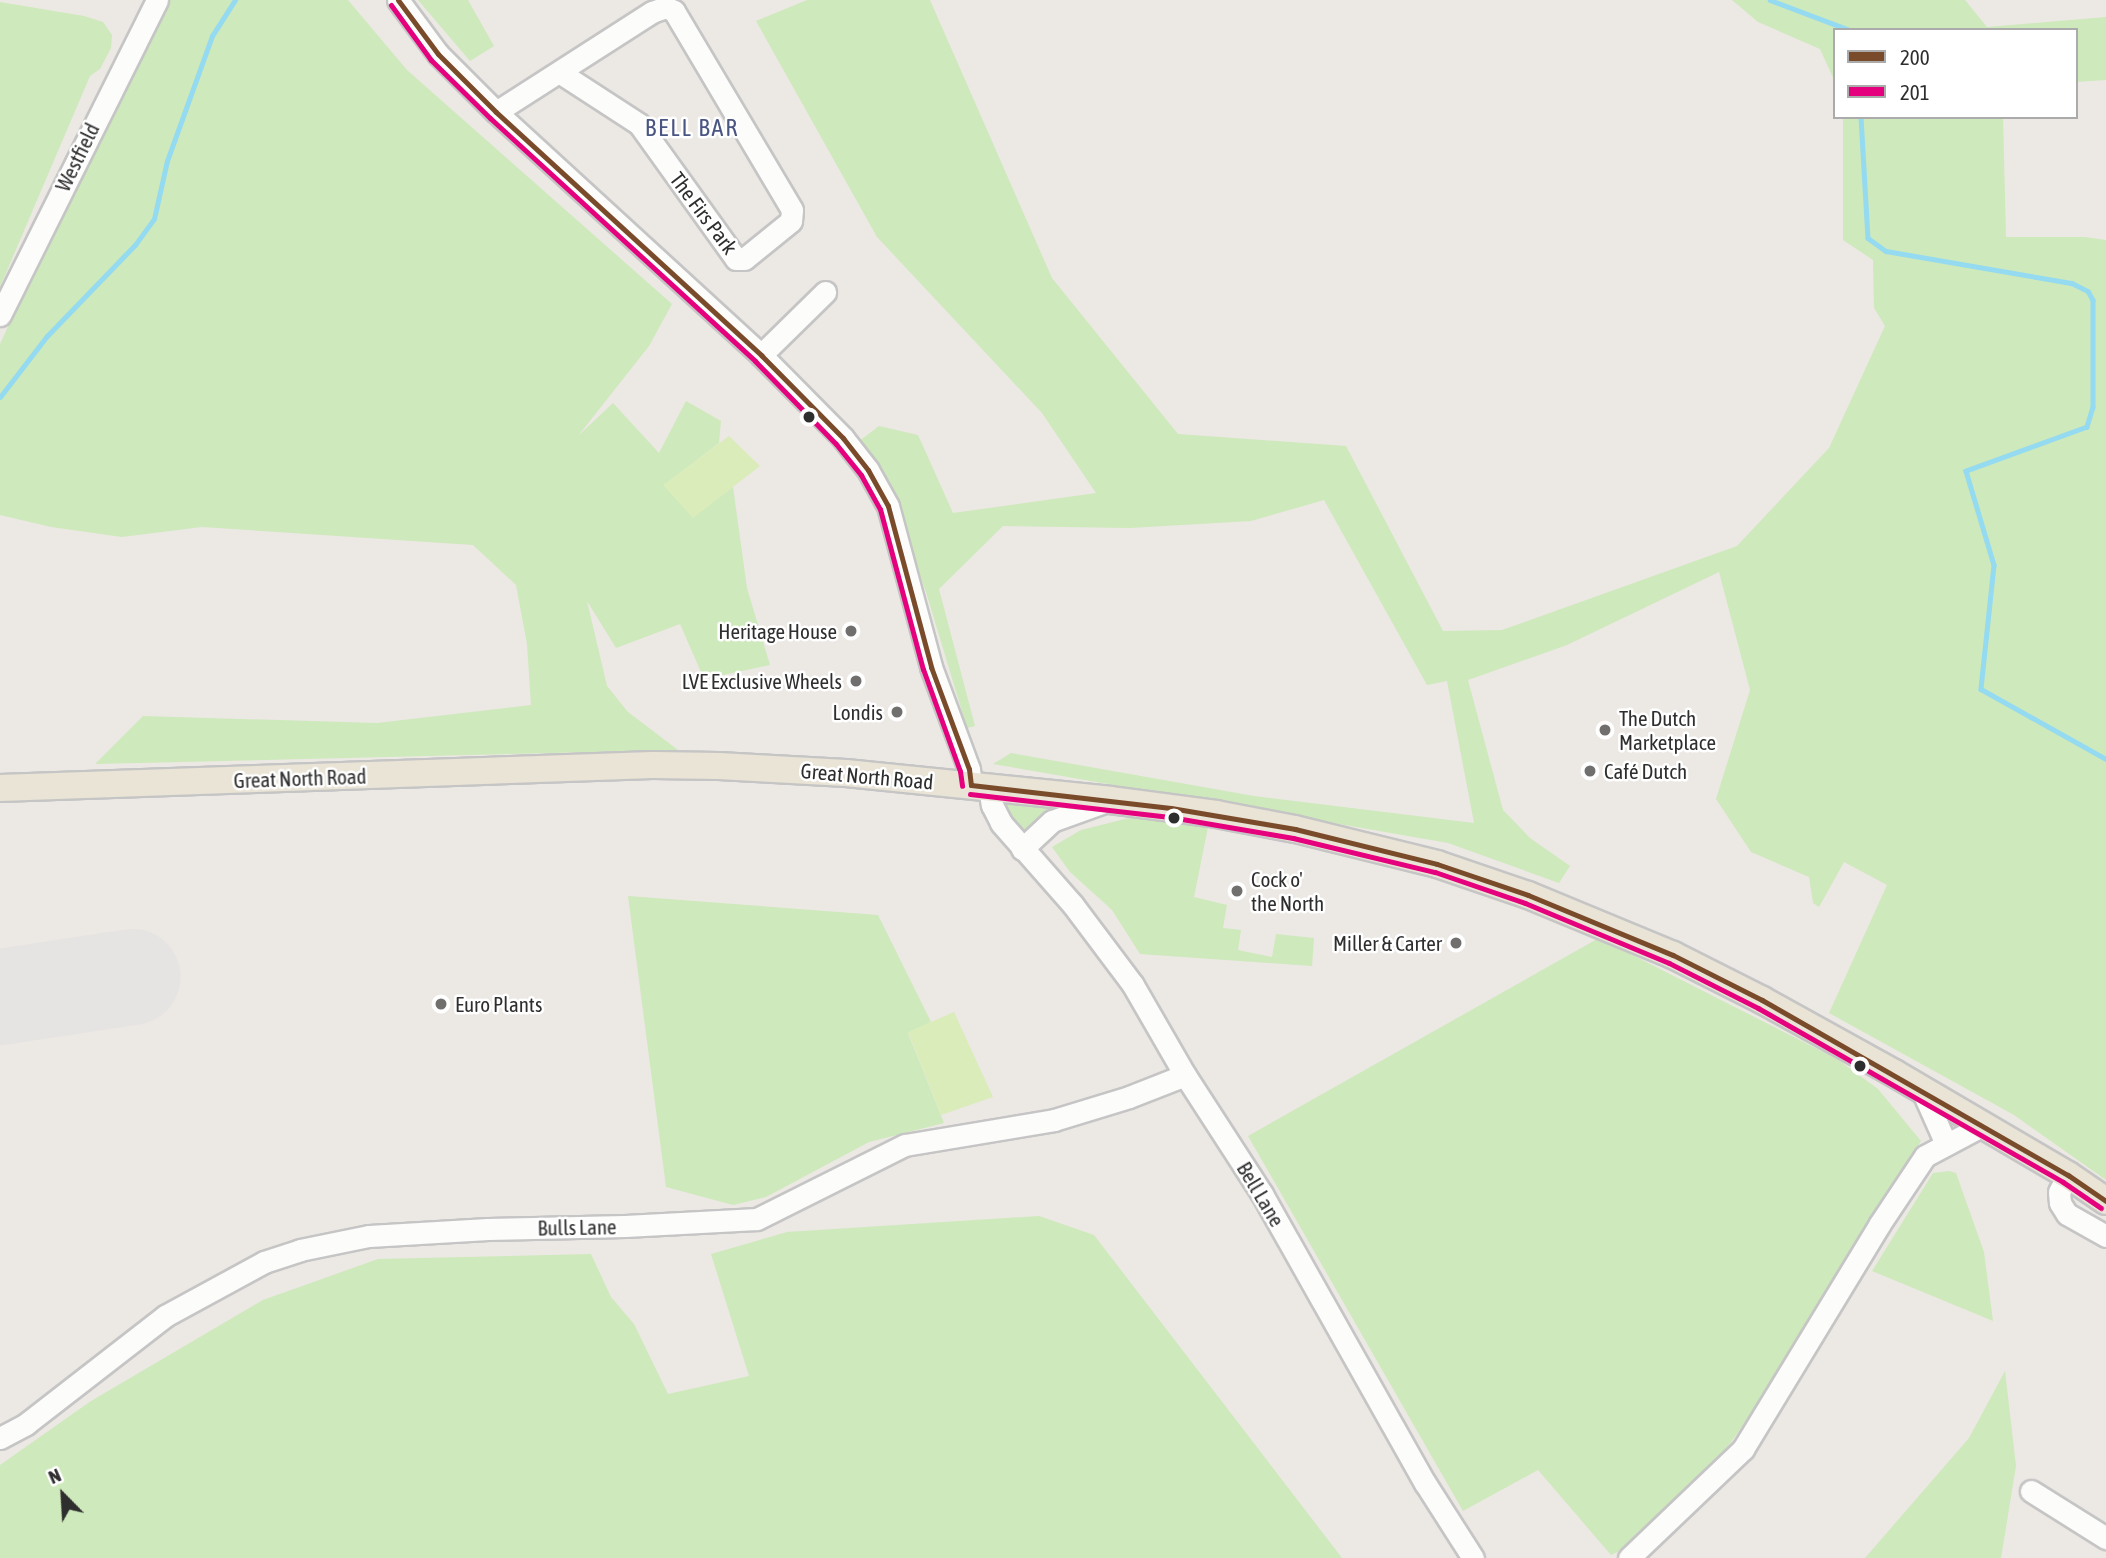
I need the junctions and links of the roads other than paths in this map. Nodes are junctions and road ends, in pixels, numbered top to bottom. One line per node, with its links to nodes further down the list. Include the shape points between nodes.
1 (157, 0): 6 (street, Westfield)
2 (398, 0): 4 (street, Bell Lane, via 438,54)
3 (559, 72): 3 (street, The Firs Park, via 652,12 666,7 674,11 792,210 791,221 744,259 736,259 639,124); 4 (street, The Firs Park)
4 (496, 113): 7 (street, Bell Lane)
5 (825, 292): 7 (street)
6 (0, 315)
7 (761, 355): 8 (street, Bell Lane, via 843,438 888,506 932,667 969,769)
8 (980, 786): 9 (main road, Great North Road, via 833,773 653,765); 10 (main road, Great North Road); 11 (street, Bell Lane)
9 (0, 788)
10 (1110, 800): 11 (street, via 1052,821); 13 (main road, Great North Road, via 1216,814 1341,839 1437,864 1528,895 1673,955)
11 (1022, 849): 12 (street, Bell Lane, via 1104,944)
12 (1185, 1075): 19 (street, Bulls Lane, via 1054,1120 905,1145 757,1219 369,1236 300,1250 264,1262 164,1316 35,1417); 22 (street, Bell Lane, via 1262,1194 1425,1483)
13 (1922, 1090): 14 (main road, Great North Road); 15 (street)
14 (1983, 1125): 15 (street); 16 (main road, Great North Road)
15 (1946, 1144): 23 (street, via 1925,1156 1902,1190 1743,1448)
16 (2068, 1175): 17 (main road, Great North Road); 18 (street, via 2059,1192 2060,1203 2067,1214)
17 (2106, 1201)
18 (2106, 1236)
19 (0, 1438)
20 (2031, 1491): 21 (street)
21 (2106, 1538)
22 (1473, 1558)
23 (1629, 1558)

